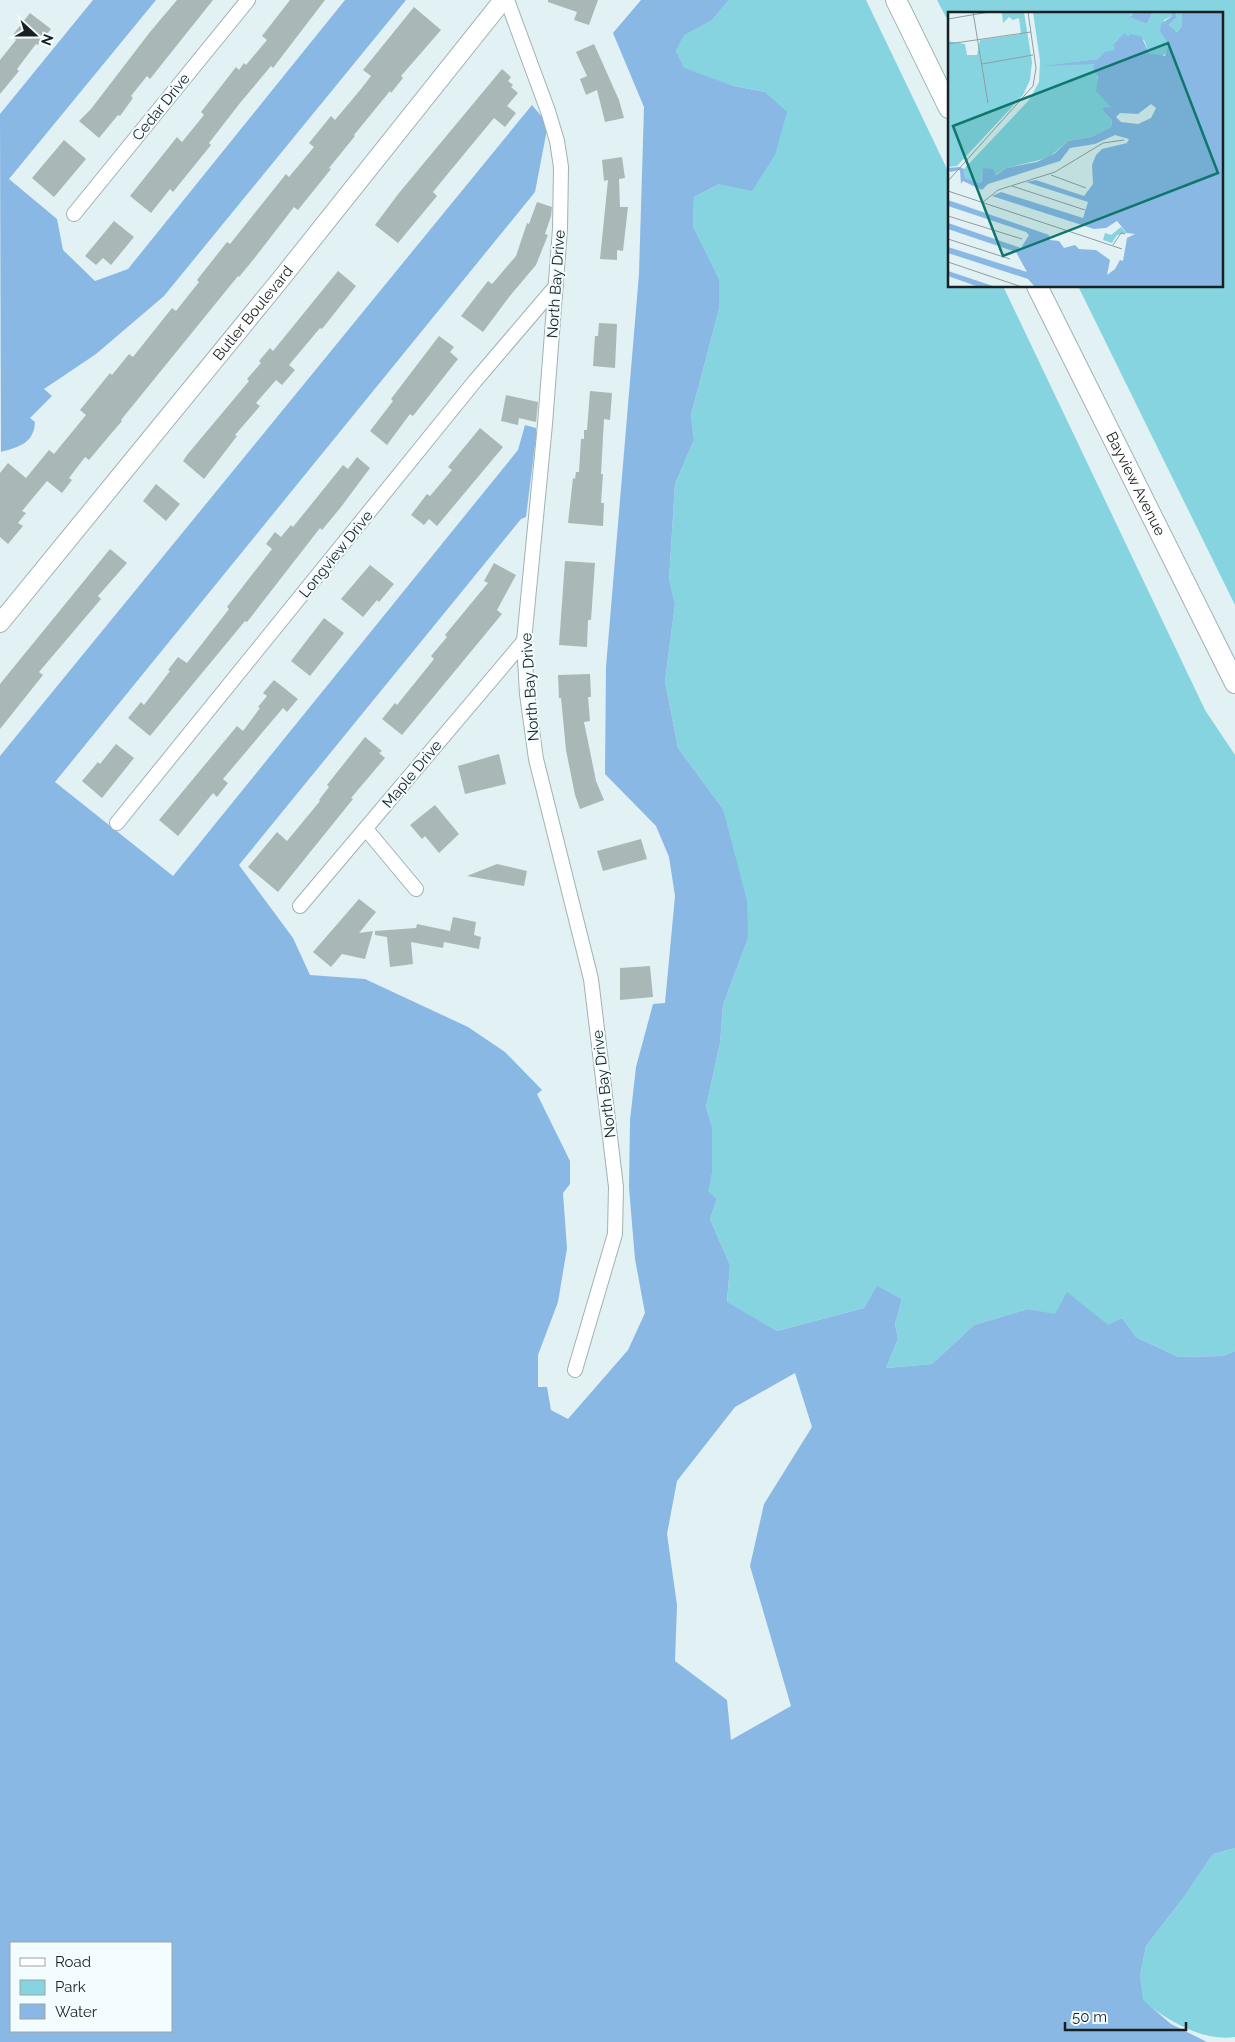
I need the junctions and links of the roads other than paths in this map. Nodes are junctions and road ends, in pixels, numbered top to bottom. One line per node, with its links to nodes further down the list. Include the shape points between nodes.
1 (248, 0): 5 (street, Cedar Drive)
2 (505, 0): 6 (street, North Bay Drive, via 557,141 561,167); 8 (street, Butler Boulevard)
3 (896, 0): 4 (main road)
4 (948, 106)
5 (74, 214)
6 (556, 286): 9 (street, North Bay Drive); 11 (street, Longview Drive, via 475,381)
7 (1038, 288): 10 (main road, Bayview Avenue)
8 (0, 623)
9 (524, 641): 12 (street, Maple Drive); 15 (street, North Bay Drive, via 536,759 591,979 616,1187 615,1234)
10 (1235, 683)
11 (117, 823)
12 (366, 829): 13 (street); 14 (street, Maple Drive)
13 (416, 890)
14 (300, 906)
15 (575, 1370)

